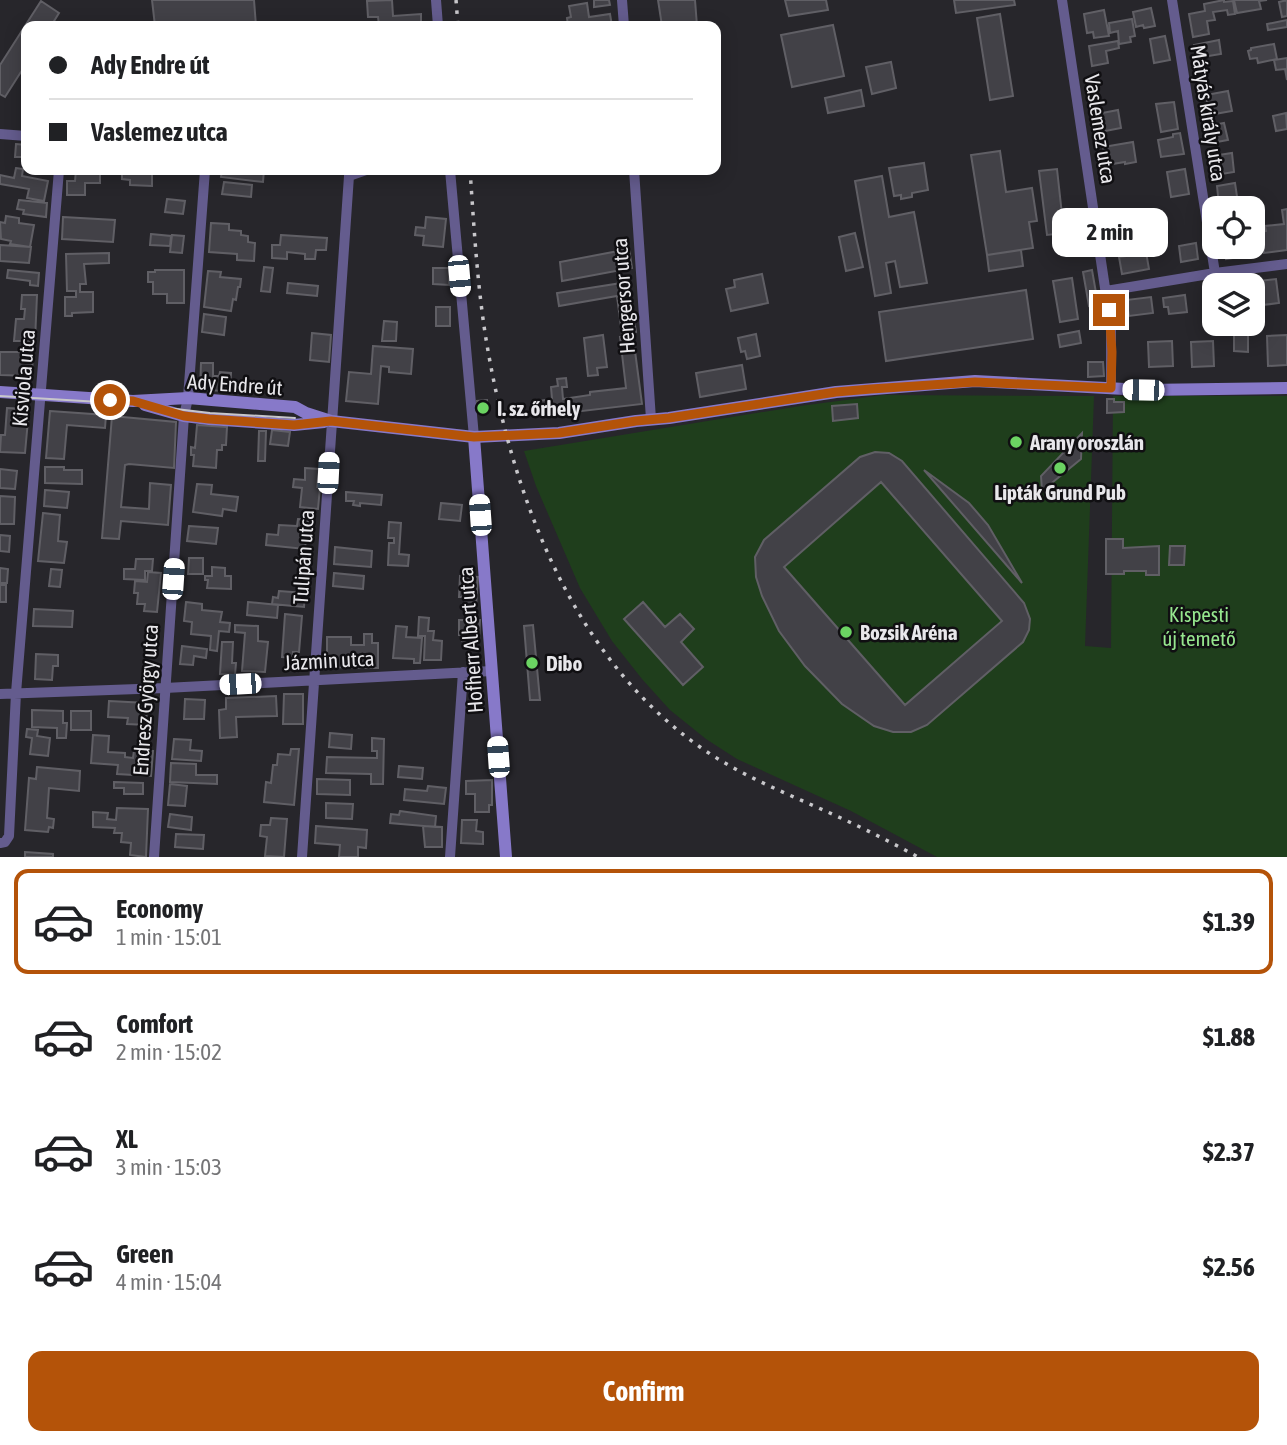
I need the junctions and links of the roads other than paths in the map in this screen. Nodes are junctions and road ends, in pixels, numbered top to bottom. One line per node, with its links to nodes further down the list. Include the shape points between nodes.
1 (436, 0): 5 (street)
2 (622, 0): 6 (street)
3 (1062, 0): 18 (street, Vaslemez utca)
4 (1171, 0): 15 (street, Mátyás király utca)
5 (438, 21)
6 (624, 21)
7 (0, 134): 8 (street)
8 (21, 136)
9 (59, 175): 22 (street, Kisviola utca)
10 (205, 175): 23 (street, Endresz György utca)
11 (346, 175): 27 (street, Tulipán utca)
12 (450, 175): 28 (street, Hofherr Albert utca)
13 (634, 175): 26 (street, Hengersor utca)
14 (1287, 264): 16 (street)
15 (1215, 273)
16 (1222, 273)
17 (1202, 276): 18 (street)
18 (1106, 291): 19 (street, Vaslemez utca)
19 (1111, 388): 20 (street, Ady Endre út); 26 (street, Ady Endre út, via 975,382 836,392)
20 (1287, 388)
21 (0, 392): 22 (street, Ady Endre út)
22 (41, 396): 24 (street, Ady Endre út); 33 (street, Kisviola utca)
23 (188, 398): 24 (street, Ady Endre út); 25 (street, Endresz György utca); 27 (street, Ady Endre út, via 295,407)
24 (133, 401): 25 (street, Ady Endre út)
25 (184, 416): 27 (street, Ady Endre út, via 294,425); 32 (street, Endresz György utca)
26 (651, 419): 28 (street, Ady Endre út, via 559,433)
27 (331, 421): 28 (street, Ady Endre út); 31 (street, Tulipán utca)
28 (474, 437): 29 (street, Hofherr Albert utca)
29 (492, 671): 30 (street, Jázmin utca); 39 (street, Hofherr Albert utca)
30 (463, 672): 31 (street, Jázmin utca); 38 (street)
31 (314, 680): 32 (street, Jázmin utca); 37 (street, Tulipán utca)
32 (165, 688): 33 (street, Jázmin utca); 36 (street, Endresz György utca)
33 (16, 693): 34 (street, Jázmin utca); 35 (street, Kisviola utca, via 10,825)
34 (0, 694)
35 (4, 841)
36 (154, 857)
37 (302, 857)
38 (450, 857)
39 (506, 857)

